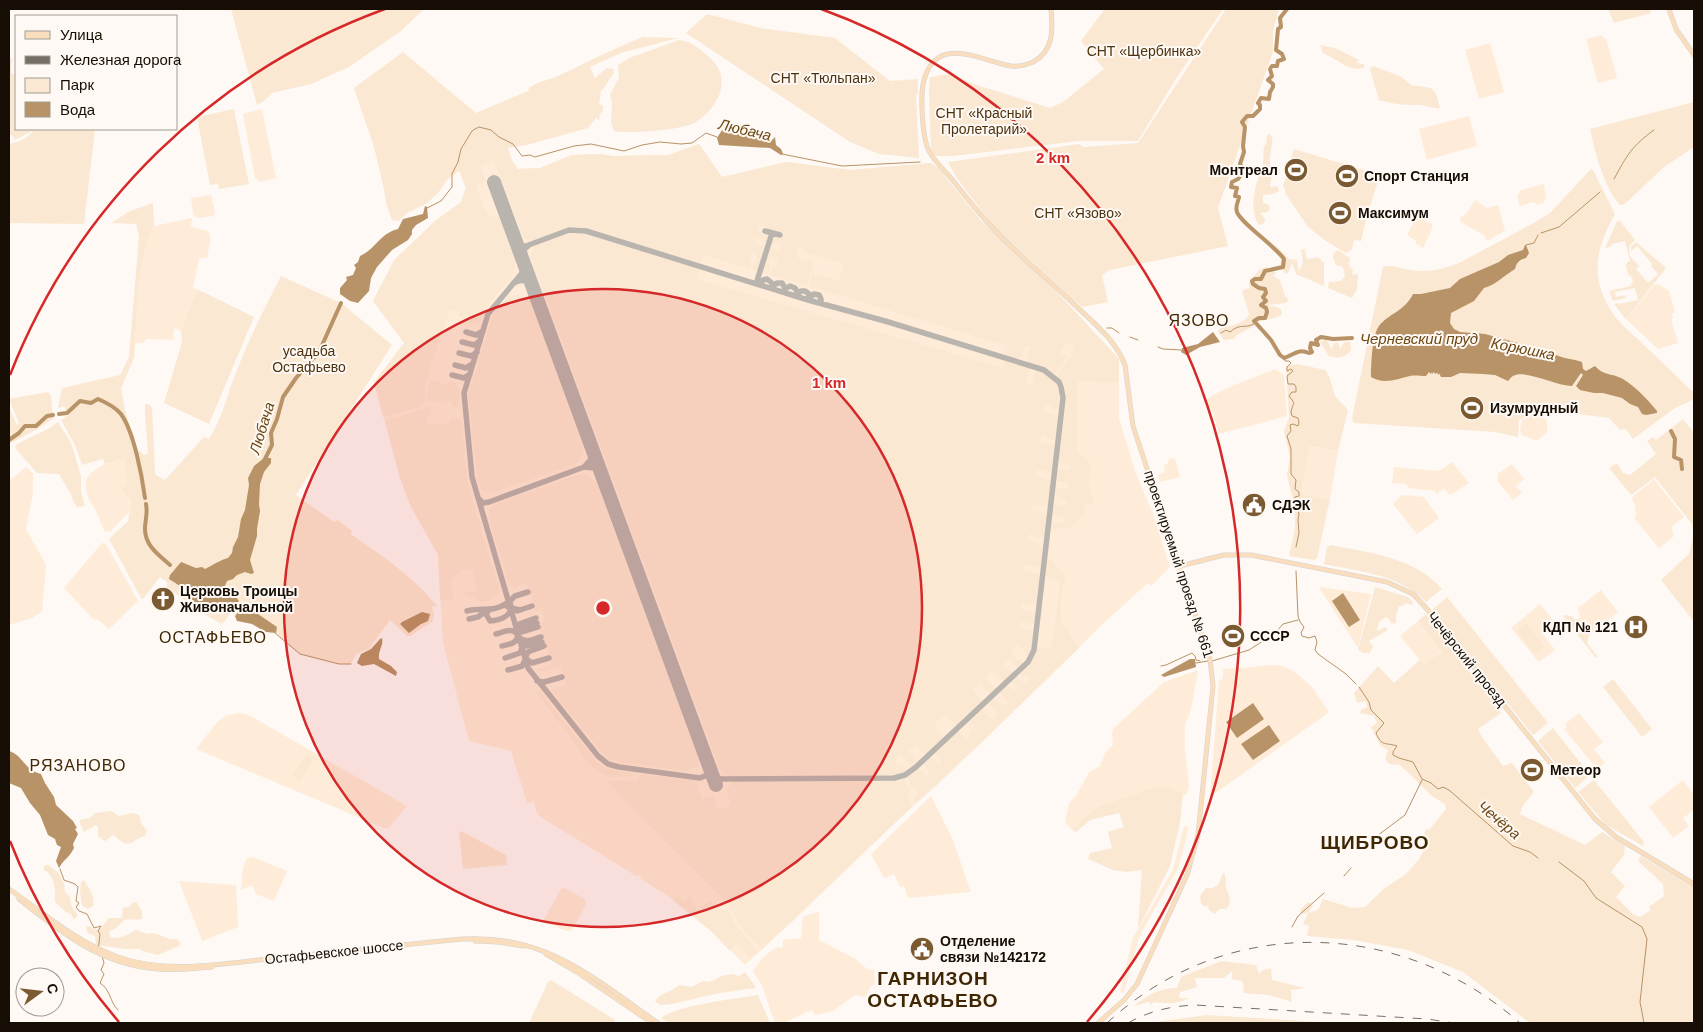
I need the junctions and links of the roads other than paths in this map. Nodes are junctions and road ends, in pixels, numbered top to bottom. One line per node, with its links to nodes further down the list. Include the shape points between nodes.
1 (1052, 9): 4 (main road, проектируемый проезд № 661, via 1049,47 1030,64 1014,66 957,52 942,56 931,65 922,89 924,136 929,152 989,225 1114,343 1126,365 1133,426)
2 (1669, 9): 3 (main road, via 1676,29)
3 (1694, 55)
4 (1180, 566): 5 (main road, Чечёрский проезд, via 1224,555 1248,554 1381,580 1410,592 1420,600 1595,819 1616,837); 10 (main road, проектируемый проезд № 661, via 1213,676 1198,835 1187,875 1140,978 1129,995)
5 (1694, 884)
6 (9, 891): 7 (main road, Остафьевское шоссе, via 76,940)
7 (120, 960): 8 (main road, Остафьевское шоссе, via 158,970 184,969 461,941 498,942 538,951 562,962); 9 (main road, Остафьевское шоссе, via 184,966 457,939 498,939 524,944 560,958)
8 (652, 1023)
9 (658, 1023)
10 (1098, 1023)

